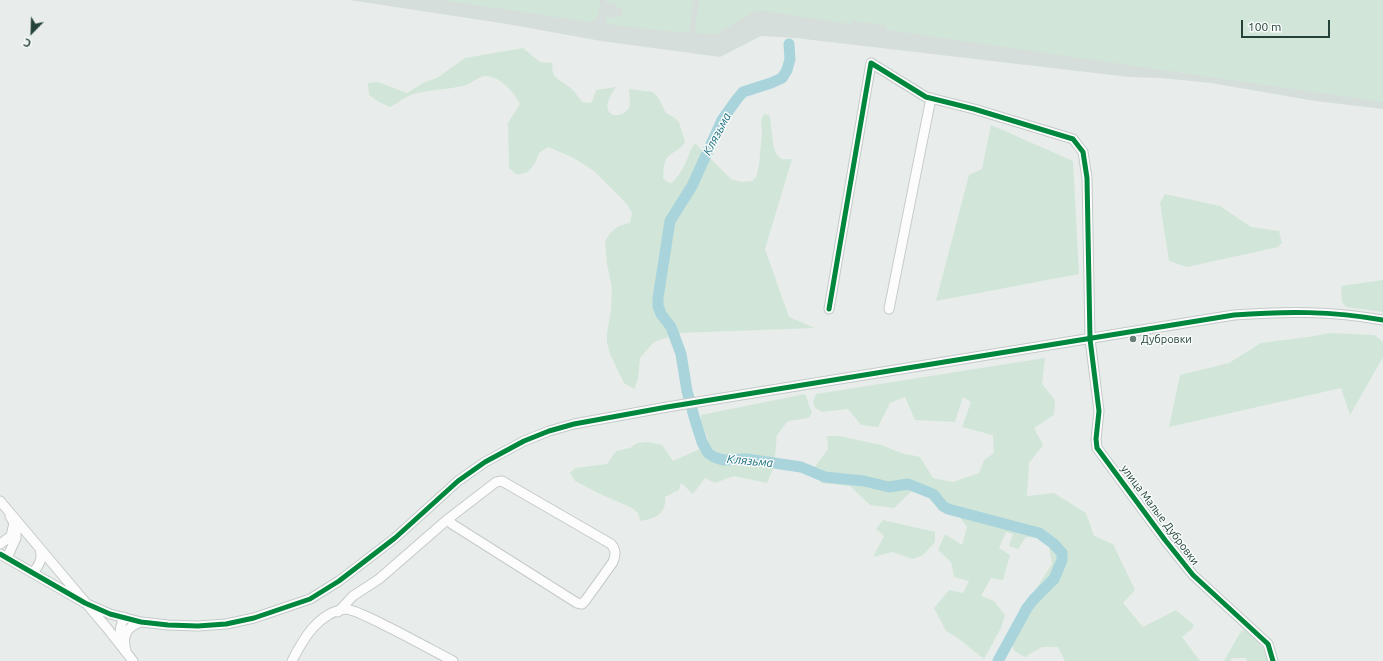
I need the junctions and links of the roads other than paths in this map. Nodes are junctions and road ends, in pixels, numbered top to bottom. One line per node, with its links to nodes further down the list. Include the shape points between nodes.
1 (931, 98): 2 (street, улица Малые Дубровки, via 871,63); 3 (street); 5 (street, улица Малые Дубровки, via 1073,139 1083,152 1087,178)
2 (829, 309)
3 (889, 309)
4 (1383, 320): 5 (street, via 1348,314 1272,312 1234,315)
5 (1090, 339): 18 (street, via 667,407 549,431 485,462 458,482 395,538 339,581 310,599 254,618 226,624 198,626); 24 (street, улица Малые Дубровки, via 1099,410 1097,448 1193,575 1268,644)
6 (0, 501): 7 (street)
7 (6, 510): 9 (street); 11 (street)
8 (448, 519): 8 (street, via 496,482 502,481 611,544 616,555 586,601 582,604 577,603 452,524); 15 (street, via 379,579 353,596)
9 (14, 523): 10 (street, via 11,536); 12 (street, via 16,538)
10 (0, 544)
11 (39, 549): 13 (street, via 42,556); 14 (street)
12 (3, 556): 13 (street)
13 (33, 573): 14 (street)
14 (85, 603): 16 (street); 19 (street)
15 (338, 612): 22 (street, via 313,626); 23 (street, via 346,609 367,617)
16 (110, 614): 17 (street); 19 (street)
17 (124, 617): 18 (street); 20 (street, via 120,636)
18 (141, 622): 20 (street, via 129,629)
19 (107, 628): 21 (street)
20 (124, 642): 21 (street)
21 (130, 658)
22 (292, 661)
23 (453, 661)
24 (1273, 661)

